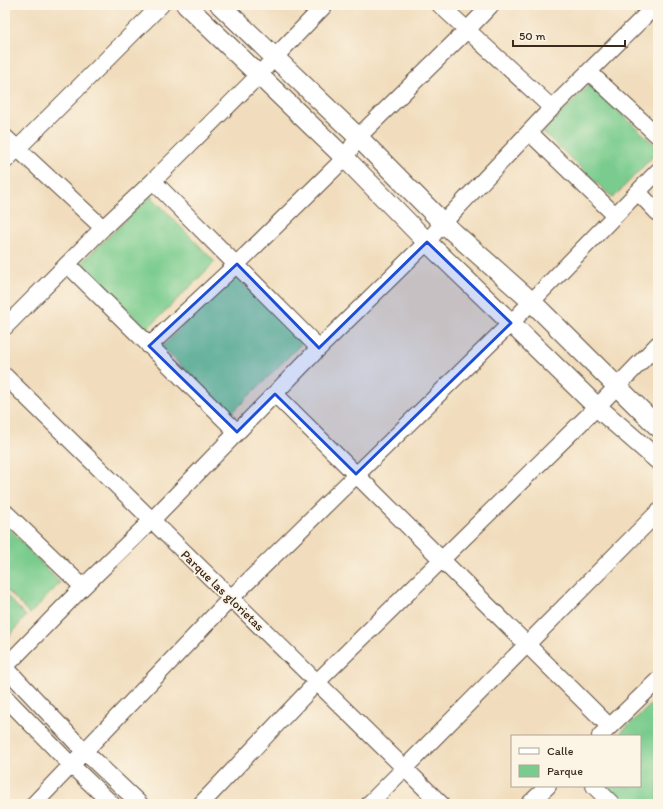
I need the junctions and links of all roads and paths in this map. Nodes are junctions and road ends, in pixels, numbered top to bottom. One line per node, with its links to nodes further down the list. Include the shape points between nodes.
1 (161, 5): 17 (street)
2 (186, 5): 11 (street)
3 (220, 5): 9 (street)
4 (325, 5): 9 (street)
5 (440, 5): 8 (street)
6 (491, 5): 8 (street)
7 (656, 5): 10 (street)
8 (467, 30): 12 (street); 16 (street)
9 (275, 57): 11 (street); 16 (street)
10 (589, 72): 12 (street); 14 (street)
11 (258, 76): 18 (street); 21 (street)
12 (552, 108): 13 (street)
13 (529, 132): 24 (street); 25 (street)
14 (658, 136)
15 (5, 137): 17 (street)
16 (358, 137): 18 (street); 25 (street)
17 (17, 149): 19 (street); 26 (street)
18 (345, 158): 27 (street); 29 (street)
19 (5, 161)
20 (658, 171): 22 (street)
21 (153, 181): 26 (street); 29 (street)
22 (638, 192): 23 (street); 24 (street)
23 (658, 213)
24 (615, 215): 30 (street)
25 (443, 223): 27 (street); 30 (street)
26 (103, 228): 28 (street)
27 (427, 242): 31 (street); 35 (street)
28 (67, 264): 32 (street); 34 (street)
29 (237, 264): 34 (street); 35 (street)
30 (531, 301): 31 (street); 37 (street)
31 (511, 323): 39 (street); 43 (street)
32 (5, 327)
33 (658, 344): 37 (street)
34 (149, 346): 41 (street)
35 (319, 348): 38 (street)
36 (5, 376): 46 (street, Parque las glorietas)
37 (617, 386): 39 (street); 40 (street)
38 (275, 394): 41 (street); 43 (street)
39 (596, 407): 42 (street); 47 (street)
40 (658, 427)
41 (237, 432): 46 (street)
42 (658, 460)
43 (356, 474): 47 (street); 49 (street)
44 (5, 512): 48 (street)
45 (658, 512): 50 (street)
46 (152, 520): 48 (street); 49 (street, Parque las glorietas)
47 (441, 559): 50 (street); 53 (street)
48 (83, 587): 51 (street)
49 (231, 598): 53 (street, Parque las glorietas); 56 (street)
50 (527, 645): 55 (street); 58 (street)
51 (5, 667): 56 (street)
52 (658, 680): 55 (street)
53 (317, 682): 58 (street, Parque las glorietas); 64 (street)
54 (5, 697): 57 (street)
55 (604, 731)
56 (84, 751): 57 (street); 63 (street)
57 (71, 765): 61 (street); 62 (street)
58 (404, 768): 65 (street); 66 (street, Parque las glorietas)
59 (547, 787): 67 (street)
60 (595, 787): 68 (street)
61 (34, 804)
62 (112, 804)
63 (140, 804)
64 (200, 804)
65 (369, 804)
66 (441, 804)
67 (529, 804)
68 (612, 804)

